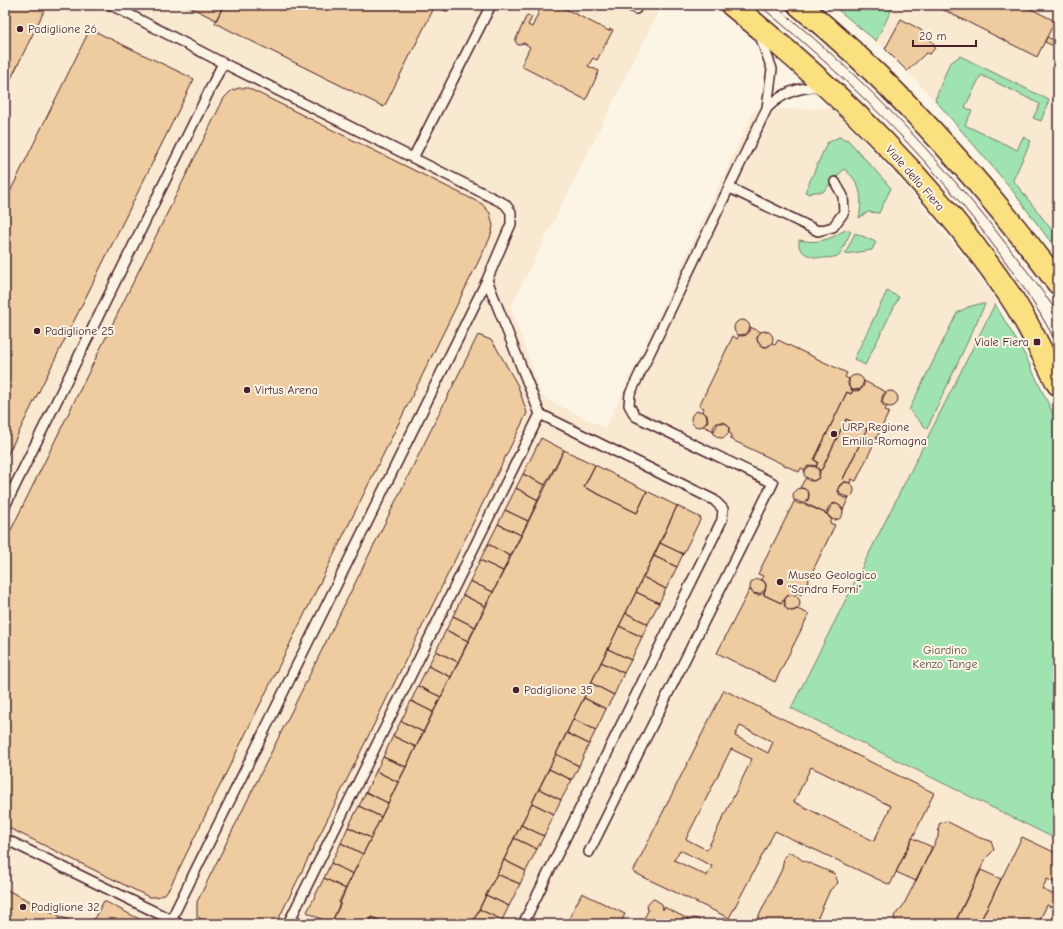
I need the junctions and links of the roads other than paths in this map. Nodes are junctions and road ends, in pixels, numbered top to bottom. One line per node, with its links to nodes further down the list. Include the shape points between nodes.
1 (111, 5): 6 (lane)
2 (491, 5): 9 (lane)
3 (732, 5): 5 (main road, Viale della Fiera)
4 (799, 5): 13 (main road, via 860,58 931,129)
5 (755, 23): 7 (main road, Viale della Fiera); 8 (lane, via 772,69)
6 (223, 63): 9 (lane); 16 (lane)
7 (828, 88): 8 (lane, via 793,90 779,97); 14 (main road, Viale della Fiera, via 900,159 947,214 1011,297)
8 (767, 108): 11 (lane)
9 (413, 158): 12 (lane, via 505,204 511,212 510,224)
10 (835, 182): 11 (lane, via 843,196 844,212 833,226 818,231)
11 (730, 188): 18 (lane, via 630,394 629,405 635,416 773,483)
12 (487, 280): 15 (lane); 20 (lane)
13 (1058, 283)
14 (1058, 384)
15 (540, 414): 19 (lane); 23 (lane, via 714,500 723,509 722,520)
16 (5, 506)
17 (5, 839): 20 (lane)
18 (589, 852)
19 (289, 921): 22 (lane)
20 (170, 922): 21 (lane)
21 (180, 924)
22 (301, 924)
23 (523, 924)

